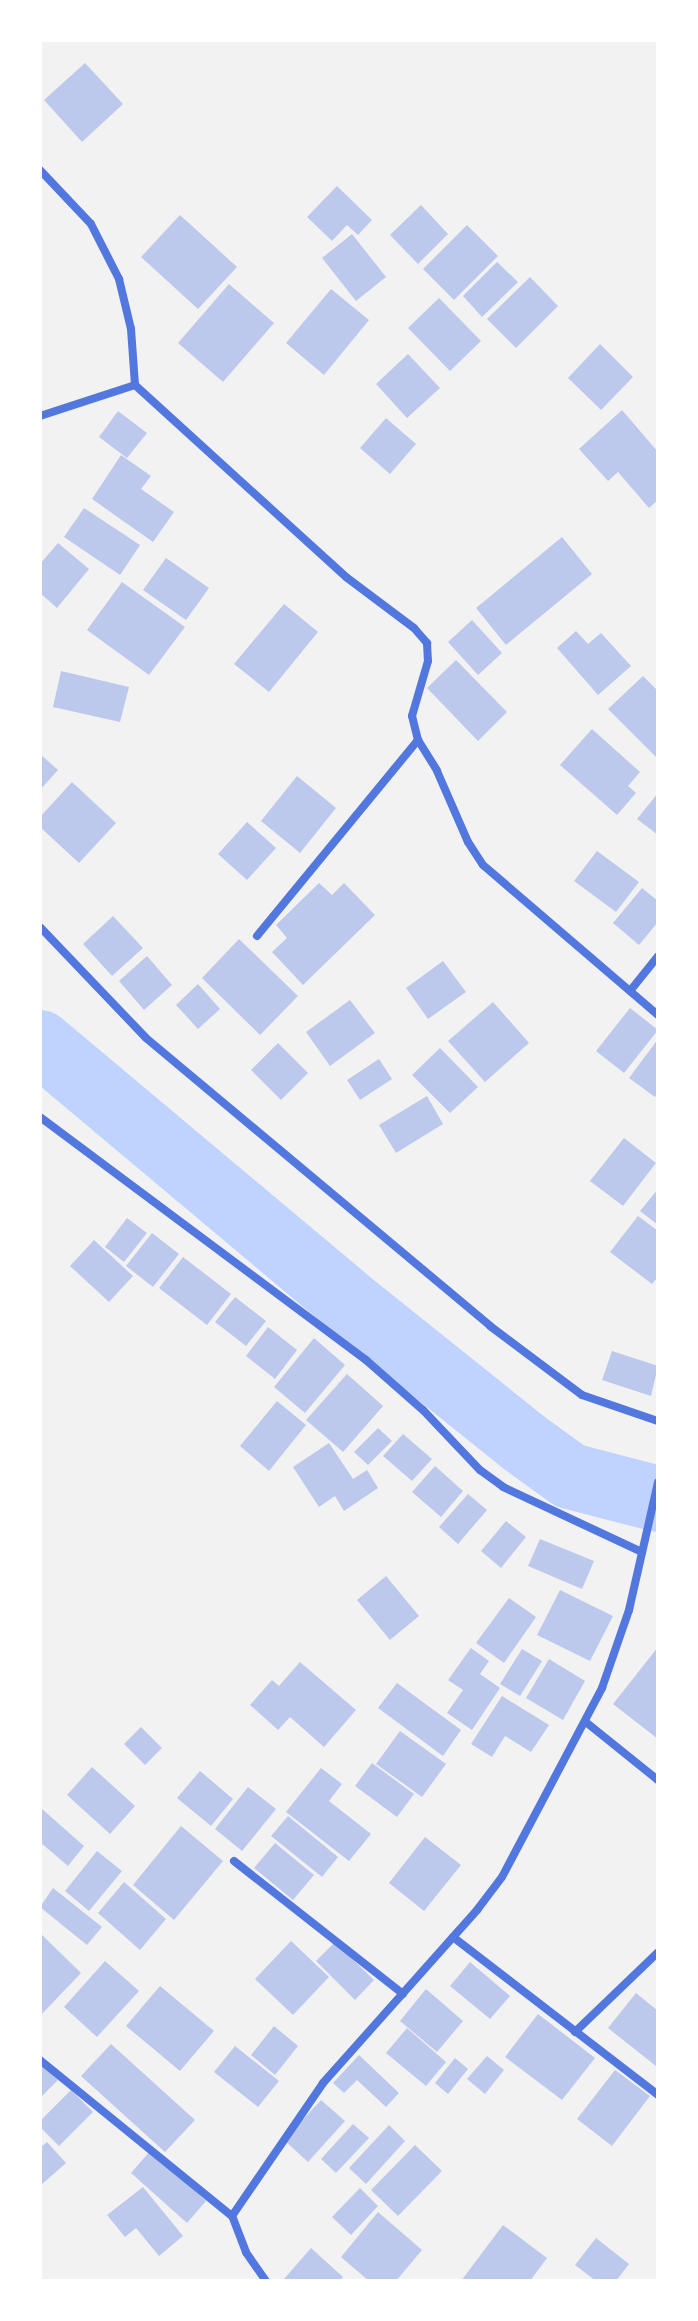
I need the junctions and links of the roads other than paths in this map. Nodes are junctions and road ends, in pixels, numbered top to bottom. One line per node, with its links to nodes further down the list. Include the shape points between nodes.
1 (40, 170): 2 (street, via 91,224 119,279 131,329)
2 (135, 385): 3 (street); 4 (street, via 346,577 427,643 428,661 412,716)
3 (40, 416)
4 (418, 740): 6 (street); 8 (street, via 483,865)
5 (40, 927): 11 (street, via 146,1038 490,1326 582,1395)
6 (257, 936)
7 (658, 956): 8 (street)
8 (630, 991): 9 (street)
9 (658, 1015)
10 (40, 1117): 13 (street, via 366,1360 503,1487)
11 (658, 1421)
12 (658, 1482): 13 (street)
13 (642, 1552): 14 (street, via 618,1648)
14 (587, 1723): 15 (street); 17 (street, via 502,1877)
15 (658, 1780)
16 (234, 1861): 19 (street)
17 (453, 1937): 19 (street); 20 (street)
18 (658, 1952): 20 (street)
19 (403, 1994): 23 (street, via 323,2083)
20 (575, 2032): 22 (street)
21 (40, 2060): 23 (street)
22 (658, 2095)
23 (232, 2216): 24 (street, via 246,2252)
24 (266, 2281)

